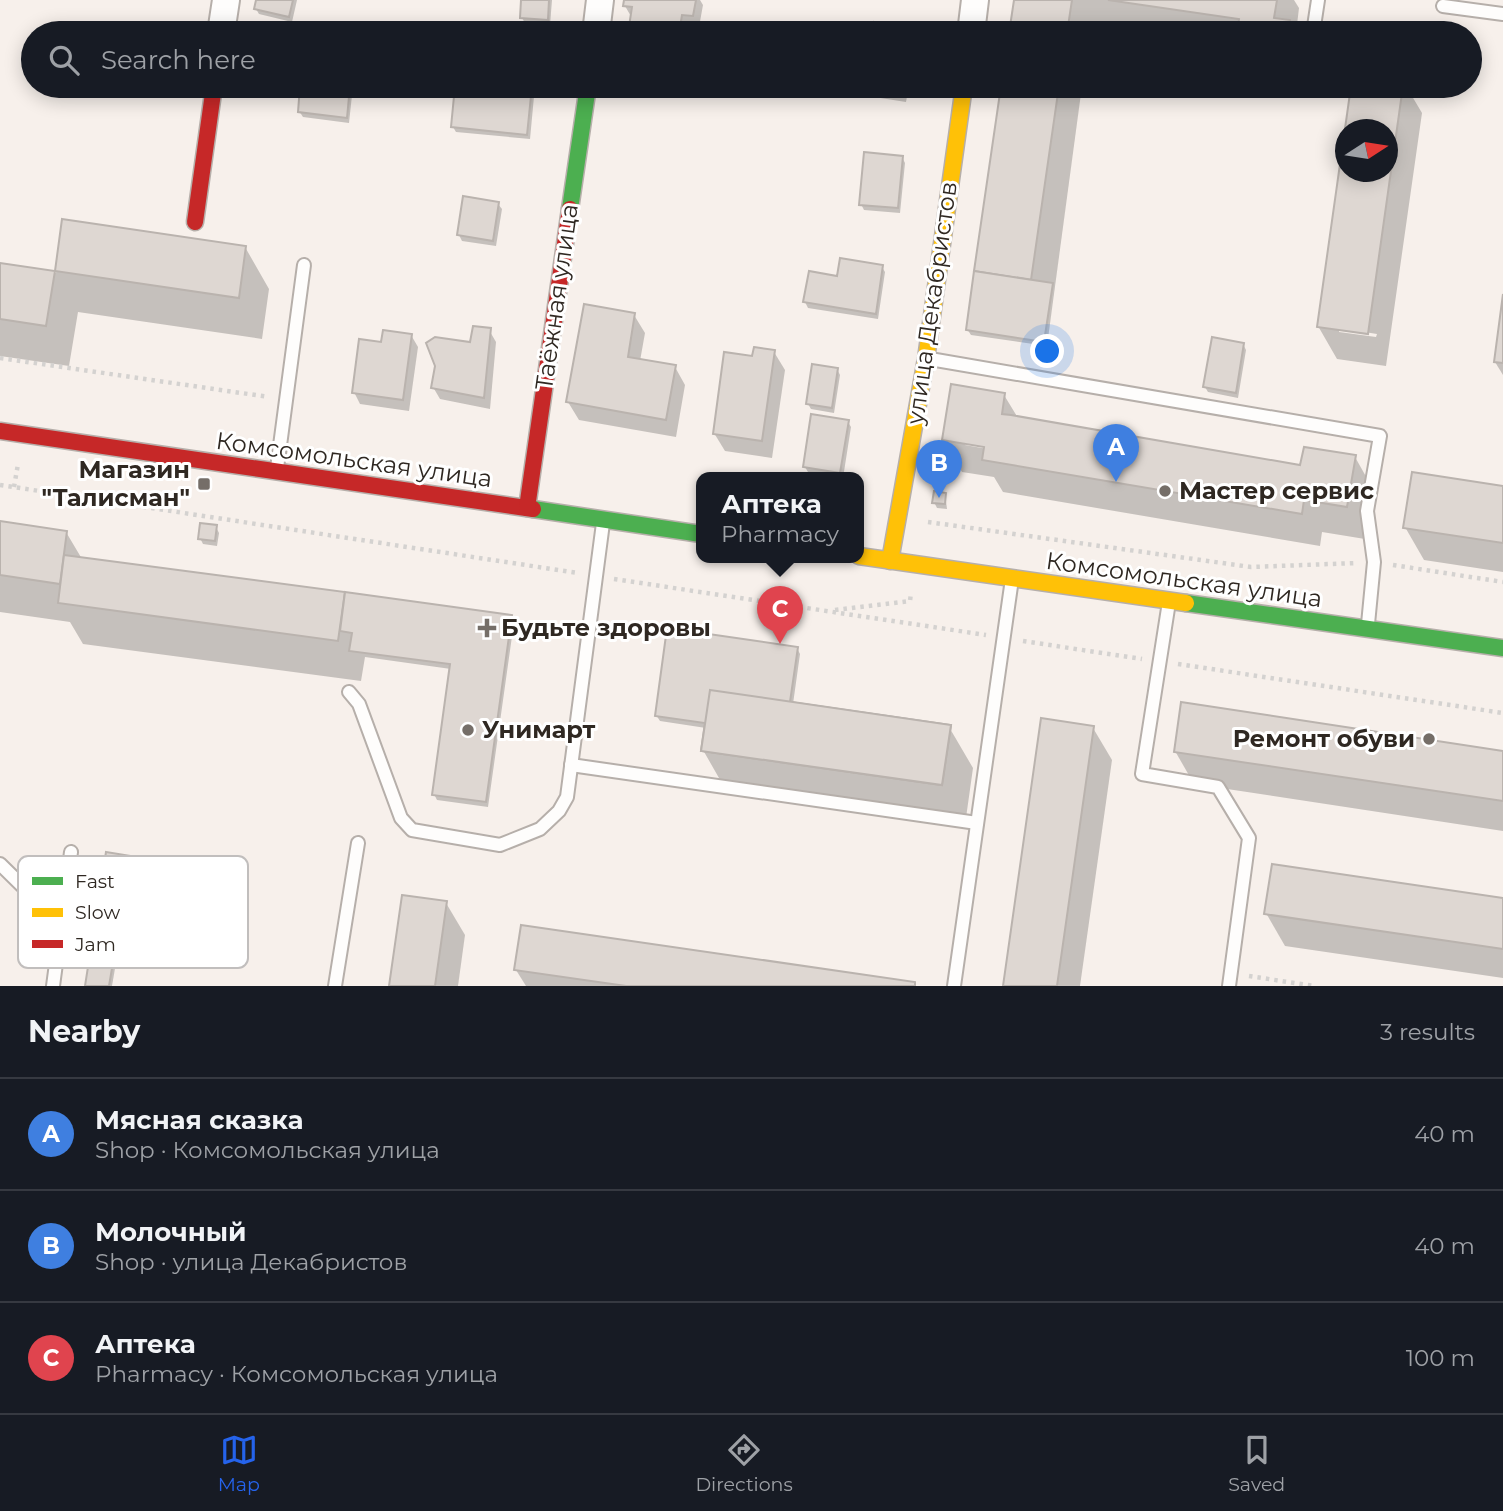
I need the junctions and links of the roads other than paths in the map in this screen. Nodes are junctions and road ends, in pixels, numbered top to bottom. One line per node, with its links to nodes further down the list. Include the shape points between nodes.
1 (226, 0): 7 (street)
2 (600, 0): 8 (street)
3 (975, 0): 9 (street)
4 (1318, 0): 10 (lane)
5 (1443, 6): 6 (lane)
6 (1503, 15)
7 (223, 21)
8 (597, 21)
9 (972, 21)
10 (1315, 21)
11 (212, 98): 14 (street)
12 (586, 98): 19 (street, Таёжная улица)
13 (962, 98): 16 (street, улица Декабристов)
14 (195, 222)
15 (304, 265): 18 (lane)
16 (926, 359): 23 (street, улица Декабристов); 26 (lane, via 1380,436 1367,511 1374,562)
17 (0, 431): 18 (street, Комсомольская улица)
18 (277, 471): 19 (street, Комсомольская улица)
19 (527, 508): 20 (street, Комсомольская улица)
20 (604, 520): 21 (street, Комсомольская улица); 29 (lane)
21 (696, 533)
22 (864, 557): 23 (street, Комсомольская улица)
23 (890, 561): 24 (street, Комсомольская улица)
24 (1012, 579): 25 (street, Комсомольская улица); 30 (lane)
25 (1169, 602): 26 (street, Комсомольская улица); 37 (lane, via 1142,774 1218,787 1249,838)
26 (1368, 628): 27 (street, Комсомольская улица)
27 (1503, 648)
28 (349, 692): 29 (lane, via 359,704 401,818 412,830 499,845 522,839 559,811 567,797)
29 (571, 765): 30 (lane)
30 (977, 823): 40 (lane)
31 (358, 844): 39 (lane)
32 (71, 852): 33 (lane)
33 (71, 856)
34 (0, 864): 35 (lane)
35 (18, 882)
36 (56, 968): 38 (lane)
37 (1230, 979)
38 (53, 986)
39 (335, 986)
40 (954, 986)

